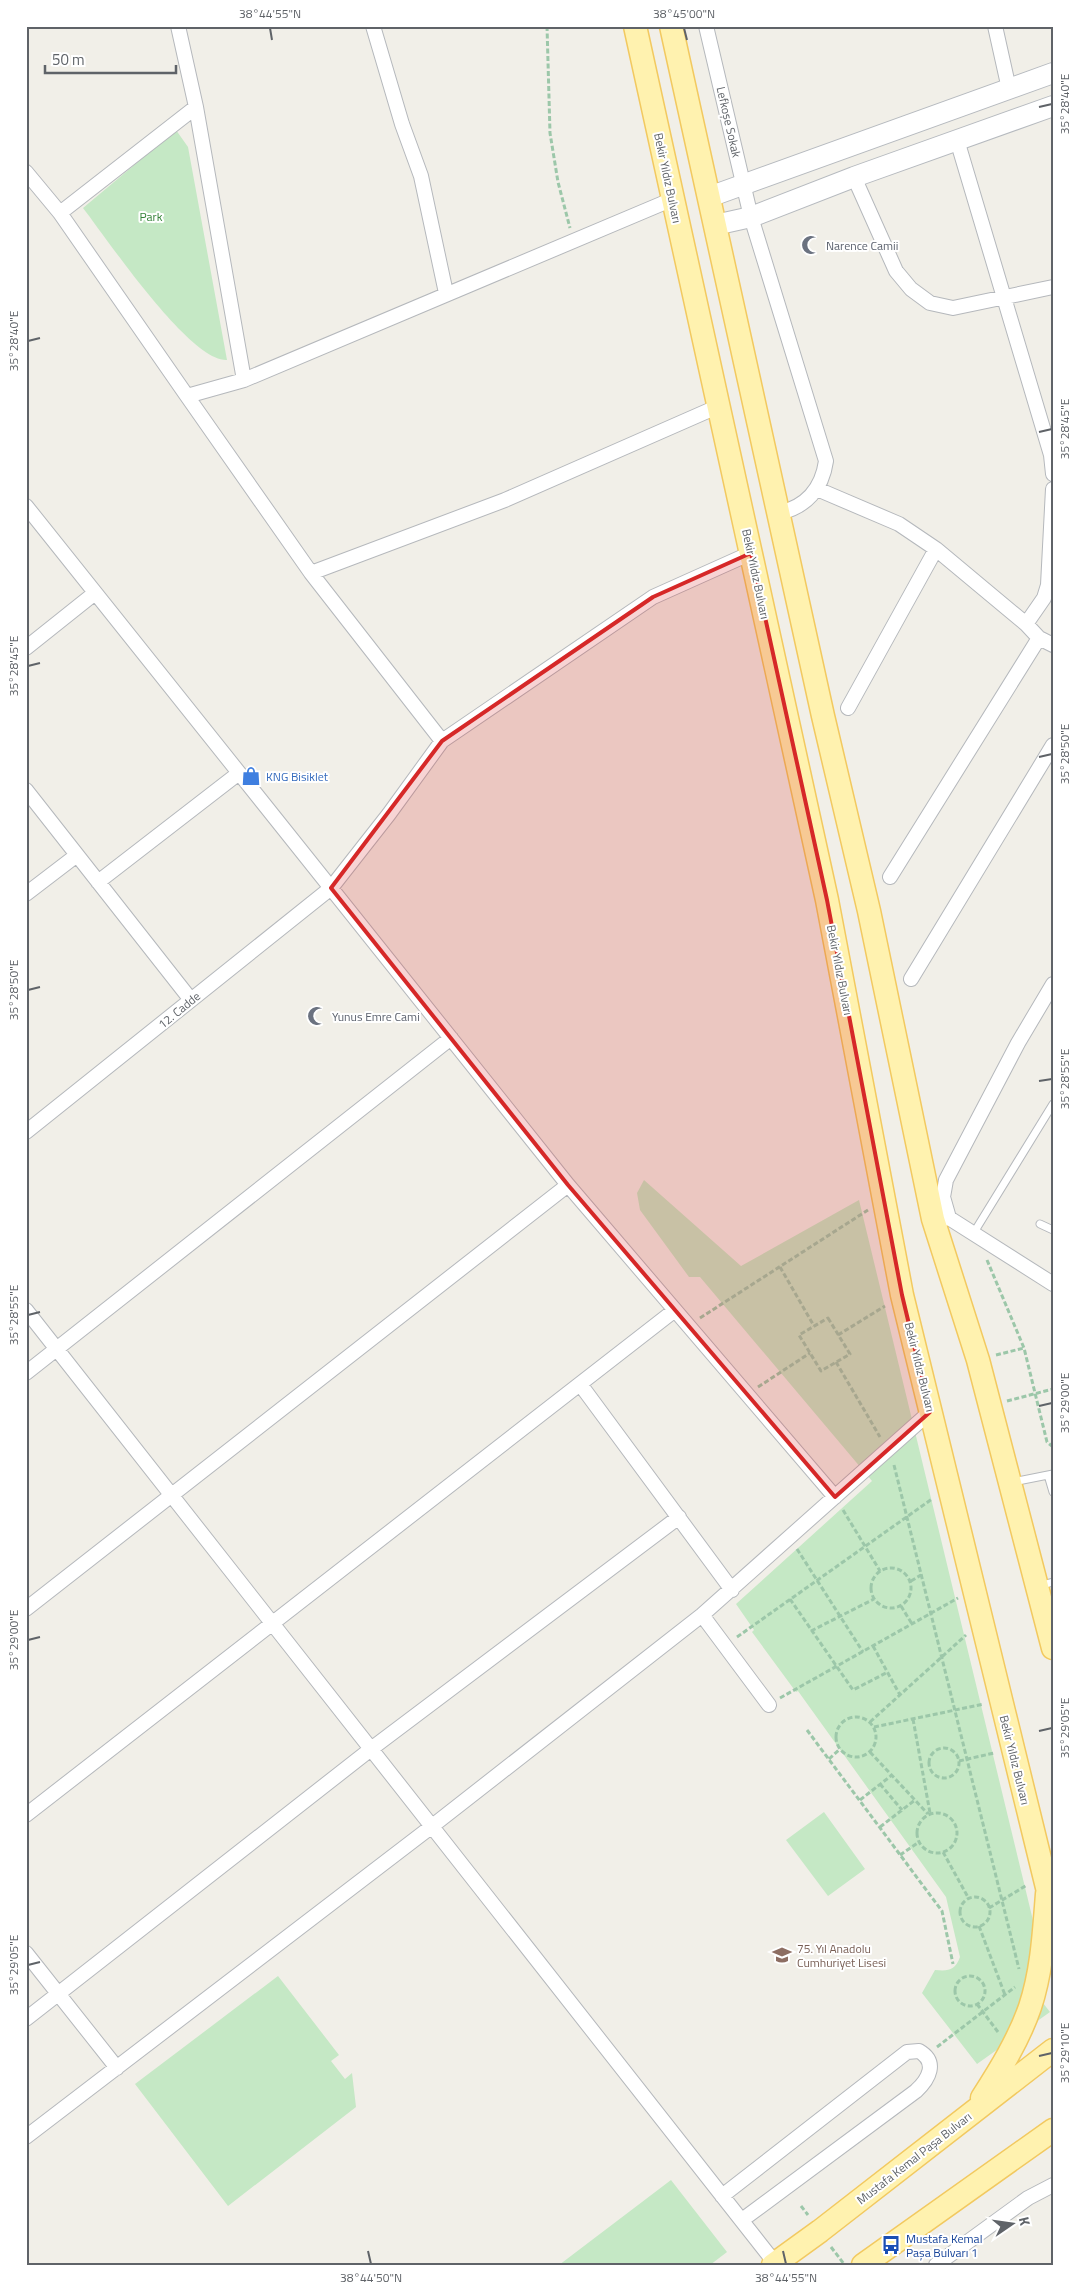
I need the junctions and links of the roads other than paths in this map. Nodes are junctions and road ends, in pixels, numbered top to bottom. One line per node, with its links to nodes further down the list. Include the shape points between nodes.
1 (178, 26): 10 (street)
2 (373, 26): 21 (street, via 421,176)
3 (634, 26): 16 (main road, Bekir Yıldız Bulvarı)
4 (671, 26): 15 (main road)
5 (706, 26): 14 (street, Lefkoşe Sokak)
6 (995, 26): 8 (street)
7 (1053, 73): 8 (street)
8 (1009, 89): 14 (street)
9 (1053, 106): 11 (street)
10 (196, 107): 17 (street); 23 (street)
11 (957, 140): 13 (street); 22 (street)
12 (26, 172): 17 (street)
13 (854, 177): 18 (street); 22 (street, via 896,271 920,296 945,308)
14 (743, 185): 15 (street); 18 (street, Lefkoşe Sokak)
15 (709, 197): 19 (main road)
16 (673, 199): 21 (street); 25 (main road, Bekir Yıldız Bulvarı)
17 (60, 213): 24 (street)
18 (751, 217): 19 (street); 28 (street, Lefkoşe Sokak, via 826,461)
19 (715, 225): 31 (main road)
20 (1053, 287): 22 (street)
21 (446, 293): 23 (street)
22 (1004, 298): 26 (street)
23 (244, 380): 24 (street)
24 (188, 396): 35 (street)
25 (719, 406): 34 (main road, Bekir Yıldız Bulvarı); 35 (street, via 505,500)
26 (1052, 455): 27 (street)
27 (1053, 474)
28 (817, 489): 31 (street, via 796,508); 33 (street, via 899,524)
29 (1053, 489): 32 (street)
30 (26, 506): 36 (street)
31 (778, 513): 58 (main road)
32 (1052, 537): 37 (street, via 1048,585 1044,598)
33 (936, 549): 37 (street); 41 (street)
34 (751, 553): 42 (street, 12. Cadde, via 653,597); 68 (main road, Bekir Yıldız Bulvarı, via 827,900 883,1201)
35 (311, 573): 42 (street)
36 (95, 593): 40 (street); 44 (street)
37 (1026, 624): 38 (street)
38 (1039, 638): 39 (street); 47 (street)
39 (1053, 645)
40 (26, 648)
41 (848, 708)
42 (442, 741): 49 (street, 12. Cadde)
43 (1053, 745): 51 (street)
44 (239, 773): 48 (street); 49 (street)
45 (26, 790): 46 (street)
46 (77, 855): 48 (street); 50 (street)
47 (890, 877)
48 (98, 882): 53 (street)
49 (331, 888): 53 (street, 12. Cadde); 54 (street)
50 (26, 894)
51 (911, 978)
52 (1053, 984): 58 (street, via 946,1180)
53 (190, 1000): 56 (street, 12. Cadde)
54 (451, 1038): 57 (street); 65 (street)
55 (1053, 1104): 61 (lane)
56 (26, 1132)
57 (568, 1185): 64 (street); 72 (street)
58 (941, 1219): 61 (street); 70 (main road)
59 (1040, 1224): 60 (lane)
60 (1053, 1230)
61 (975, 1237): 62 (street)
62 (1053, 1284)
63 (26, 1310): 65 (street)
64 (675, 1310): 67 (street); 73 (street)
65 (57, 1349): 66 (street); 72 (street)
66 (26, 1373)
67 (580, 1384): 74 (street); 79 (street)
68 (930, 1412): 73 (street); 85 (main road, Bekir Yıldız Bulvarı)
69 (1051, 1474): 70 (lane); 71 (lane)
70 (1010, 1483): 75 (main road)
71 (1053, 1492)
72 (171, 1496): 77 (street); 79 (street)
73 (835, 1497): 76 (street)
74 (679, 1518): 76 (street); 82 (street)
75 (1045, 1584): 80 (main road)
76 (732, 1590): 78 (street)
77 (26, 1609)
78 (702, 1615): 81 (street); 84 (street)
79 (272, 1624): 82 (street); 83 (street)
80 (1053, 1648)
81 (769, 1704)
82 (371, 1749): 84 (street); 87 (street)
83 (26, 1815)
84 (432, 1827): 90 (street); 97 (street)
85 (1049, 1895): 91 (main road, via 1031,2005 1020,2032)
86 (26, 1953): 87 (street)
87 (58, 1994): 88 (street); 90 (street)
88 (26, 2019)
89 (1053, 2050): 91 (main road, Mustafa Kemal Paşa Bulvarı)
90 (117, 2068): 93 (street)
91 (974, 2111): 99 (main road, Mustafa Kemal Paşa Bulvarı)
92 (1053, 2130): 95 (main road)
93 (26, 2137)
94 (1053, 2142): 95 (main road)
95 (1030, 2146): 100 (main road)
96 (1053, 2185): 101 (street, via 1028,2198)
97 (722, 2196): 98 (street); 98 (street, via 906,2052 919,2051 929,2058 928,2076 916,2091)
98 (742, 2220): 99 (street)
99 (774, 2264)
100 (864, 2265)
101 (936, 2265)

